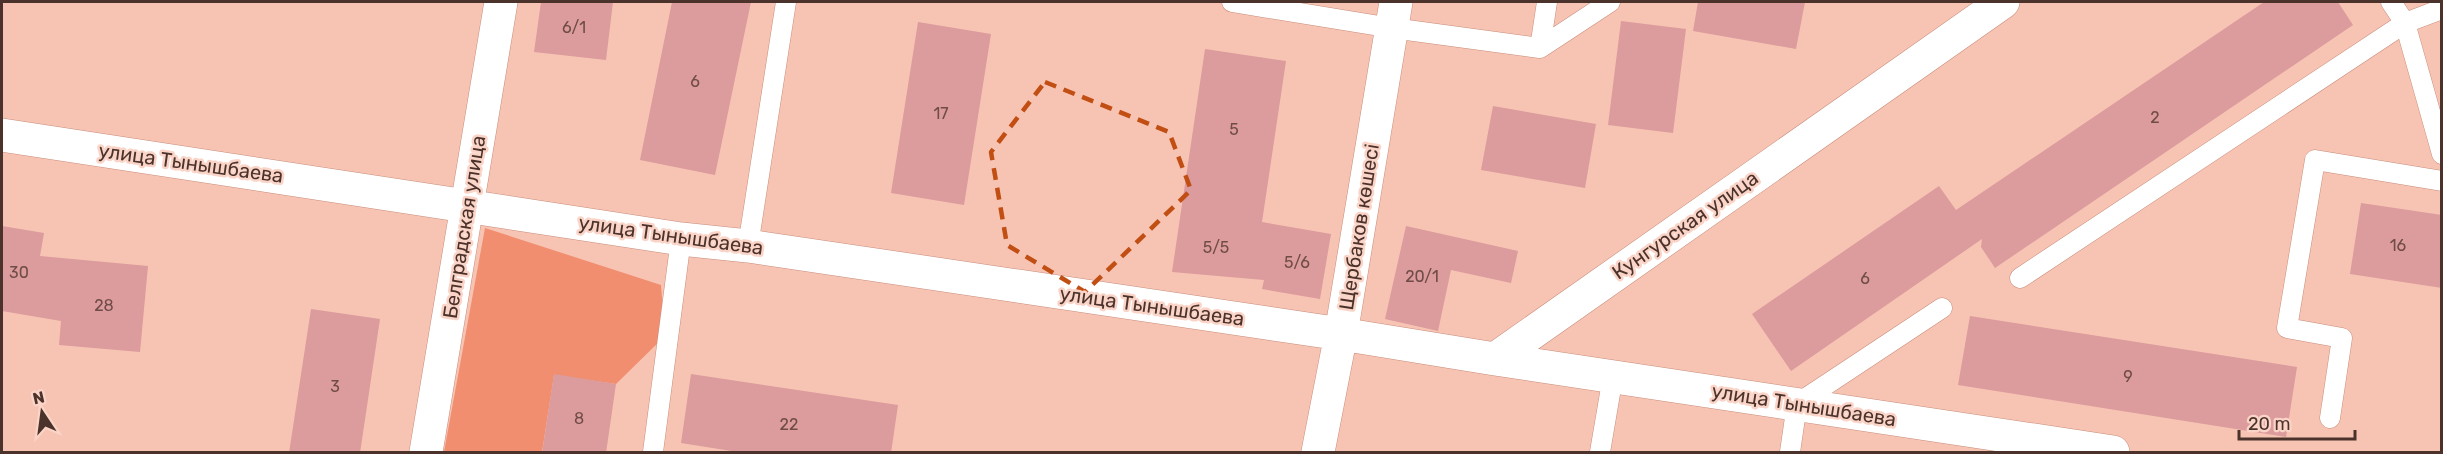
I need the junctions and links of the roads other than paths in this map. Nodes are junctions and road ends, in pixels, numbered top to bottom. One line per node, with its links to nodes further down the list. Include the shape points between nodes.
1 (501, 2): 15 (street, Белградская улица)
2 (786, 2): 17 (lane)
3 (1232, 2): 9 (lane)
4 (1547, 2): 11 (lane)
5 (1610, 2): 11 (lane)
6 (2003, 2): 21 (street, Кунгурская улица)
7 (2391, 2): 10 (lane)
8 (2442, 9): 10 (lane)
9 (1394, 15): 11 (lane); 20 (street, Щербаков көшесі)
10 (2405, 23): 13 (lane); 18 (lane)
11 (1540, 48)
12 (2, 135): 15 (street, улица Тынышбаева)
13 (2442, 154)
14 (2442, 181): 24 (lane, via 2314,160 2287,328 2342,338)
15 (468, 205): 16 (street, улица Тынышбаева); 25 (street, Белградская улица)
16 (681, 239): 17 (street, улица Тынышбаева); 26 (lane)
17 (748, 246): 20 (street, улица Тынышбаева)
18 (2020, 278)
19 (1942, 308): 23 (lane)
20 (1341, 334): 21 (street); 27 (street, Щербаков көшесі)
21 (1495, 359): 22 (street, улица Тынышбаева)
22 (1613, 376): 23 (street, улица Тынышбаева); 28 (lane)
23 (1797, 404): 29 (lane); 30 (street, улица Тынышбаева)
24 (2330, 418)
25 (426, 453)
26 (652, 453)
27 (1318, 453)
28 (1600, 453)
29 (1791, 453)
30 (2113, 453)

